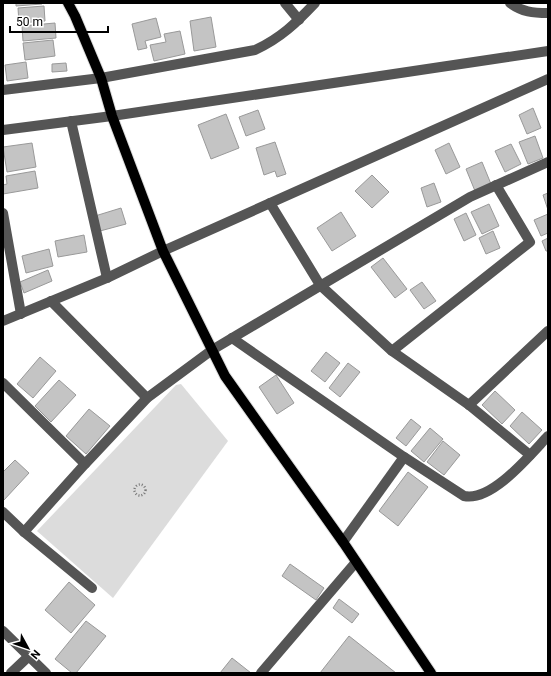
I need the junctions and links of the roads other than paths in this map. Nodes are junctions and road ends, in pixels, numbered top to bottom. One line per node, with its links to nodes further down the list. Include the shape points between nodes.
1 (68, 3): 8 (main road)
2 (285, 3): 6 (street)
3 (315, 3): 6 (street)
4 (510, 3): 5 (street, via 529,12)
5 (548, 13)
6 (299, 20): 8 (street, via 278,38 255,50)
7 (548, 51): 11 (street)
8 (100, 78): 10 (street); 11 (main road)
9 (548, 80): 16 (street)
10 (3, 90)
11 (112, 116): 12 (street); 18 (main road)
12 (71, 121): 13 (street); 19 (street)
13 (3, 130)
14 (548, 162): 15 (street)
15 (496, 185): 20 (street, via 470,197); 27 (street, via 530,242)
16 (270, 203): 18 (street); 20 (street)
17 (3, 213): 22 (street)
18 (163, 251): 19 (street); 26 (main road)
19 (107, 278): 21 (street)
20 (320, 285): 25 (street); 27 (street)
21 (51, 301): 22 (street); 29 (street)
22 (21, 314): 23 (street)
23 (3, 321)
24 (548, 331): 30 (street)
25 (232, 338): 26 (street); 33 (street)
26 (212, 350): 29 (street); 37 (main road, via 225,376)
27 (392, 351): 30 (street)
28 (3, 383): 34 (street)
29 (147, 398): 34 (street)
30 (470, 405): 32 (street)
31 (548, 436): 32 (street)
32 (530, 455): 33 (street, via 496,487 471,498)
33 (404, 457): 37 (street)
34 (85, 464): 36 (street)
35 (3, 512): 36 (street)
36 (24, 532): 39 (street)
37 (343, 542): 38 (main road)
38 (356, 562): 44 (street); 45 (main road)
39 (92, 588)
40 (3, 631): 41 (street)
41 (29, 656): 42 (street); 43 (street)
42 (11, 673)
43 (46, 673)
44 (261, 673)
45 (431, 673)

